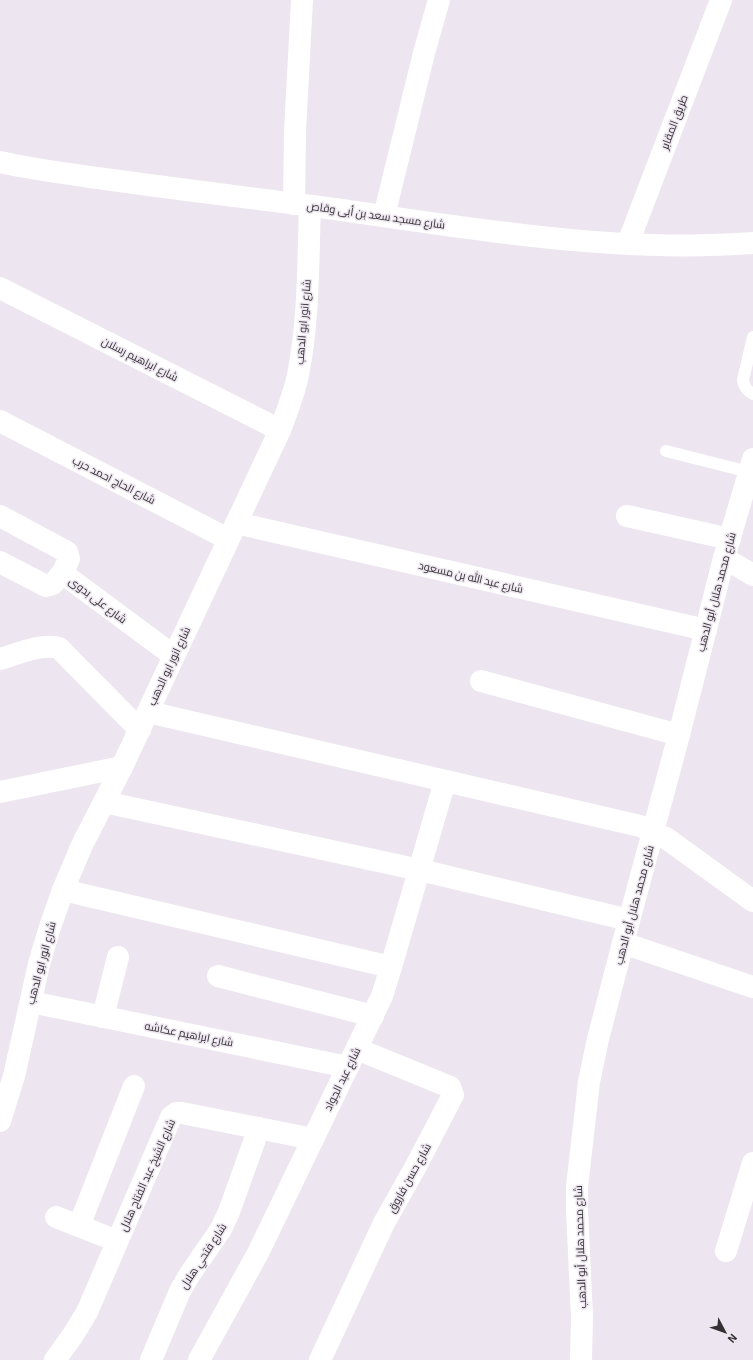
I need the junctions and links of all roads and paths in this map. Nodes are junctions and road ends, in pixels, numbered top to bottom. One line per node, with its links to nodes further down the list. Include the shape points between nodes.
1 (302, 0): 5 (street, شارع انور ابو الدهب, via 295,131)
2 (439, 0): 6 (street)
3 (721, 0): 7 (street, طريق المقابر)
4 (0, 162): 5 (street, شارع مسجد سعد بن أبى وقاص, via 40,170)
5 (302, 205): 6 (street, شارع مسجد سعد بن أبى وقاص); 13 (street, شارع انور ابو الدهب, via 306,319 298,376)
6 (384, 216): 7 (street, شارع مسجد سعد بن أبى وقاص, via 512,234 588,242)
7 (628, 243): 8 (street, شارع مسجد سعد بن أبى وقاص)
8 (753, 243)
9 (0, 288): 13 (street, شارع ابراهيم رسلان)
10 (753, 338): 11 (lane, via 743,380 744,386)
11 (753, 394)
12 (0, 422): 18 (street, شارع الحاج احمد حرب)
13 (280, 430): 18 (street, شارع انور ابو الدهب)
14 (666, 451): 15 (lane)
15 (751, 466): 19 (street, شارع محمد هلال أبو الدهب)
16 (0, 516): 21 (street, شارع على بدوى, via 67,552 69,559)
17 (627, 516): 19 (street)
18 (232, 531): 23 (street, شارع عبد الله بن مسعود); 24 (street, شارع انور ابو الدهب)
19 (727, 548): 22 (street); 23 (street, شارع محمد هلال أبو الدهب)
20 (0, 562): 21 (street, via 46,586 53,584)
21 (63, 572): 24 (street, شارع على بدوى)
22 (753, 575)
23 (706, 630): 28 (street, شارع محمد هلال أبو الدهب)
24 (174, 656): 27 (street, شارع انور ابو الدهب)
25 (0, 659): 27 (street, via 44,647 60,648)
26 (481, 681): 28 (street)
27 (144, 721): 29 (street, شارع انور ابو الدهب); 30 (street)
28 (679, 735): 33 (street, شارع محمد هلال أبو الدهب)
29 (122, 767): 31 (street); 32 (street, شارع انور ابو الدهب)
30 (445, 781): 33 (street, via 635,824); 34 (street, شارع عبد الجواد)
31 (0, 792)
32 (104, 802): 34 (street); 35 (street, شارع انور ابو الدهب)
33 (653, 831): 36 (street, via 678,846); 37 (street, شارع محمد هلال أبو الدهب)
34 (420, 870): 37 (street); 40 (street, شارع عبد الجواد)
35 (63, 890): 40 (street); 43 (street, شارع انور ابو الدهب, via 50,927)
36 (753, 901)
37 (629, 920): 38 (street, شارع محمد هلال أبو الدهب)
38 (623, 943): 42 (street); 60 (street, شارع محمد هلال أبو الدهب, via 589,1082 579,1166 577,1210 582,1317)
39 (118, 958): 45 (street)
40 (391, 967): 44 (street, شارع عبد الجواد)
41 (218, 976): 44 (street)
42 (753, 987)
43 (30, 1002): 45 (street, شارع ابراهيم عكاشه); 48 (street, شارع انور ابو الدهب, via 14,1076)
44 (373, 1016): 46 (street, شارع عبد الجواد)
45 (103, 1017): 46 (street, شارع ابراهيم عكاشه)
46 (353, 1058): 50 (street, شارع عبد الجواد); 59 (street, شارع حسن فاروق, via 450,1087 453,1095 384,1223)
47 (134, 1086): 53 (street)
48 (0, 1121)
49 (258, 1128): 50 (street, شارع الشيخ عبد الفتاح هلال); 54 (street, شارع الشيخ عبد الفتاح هلال, via 182,1113 176,1113 171,1117); 57 (street, شارع فتحي هلال, via 229,1212 221,1229 180,1291)
50 (313, 1139): 58 (street, شارع عبد الجواد, via 258,1253)
51 (753, 1163): 55 (street)
52 (56, 1217): 53 (street)
53 (78, 1226): 54 (street)
54 (117, 1241): 56 (street, شارع الشيخ عبد الفتاح هلال, via 81,1324)
55 (726, 1250)
56 (55, 1360)
57 (151, 1360)
58 (199, 1360)
59 (320, 1360)
60 (581, 1360)

